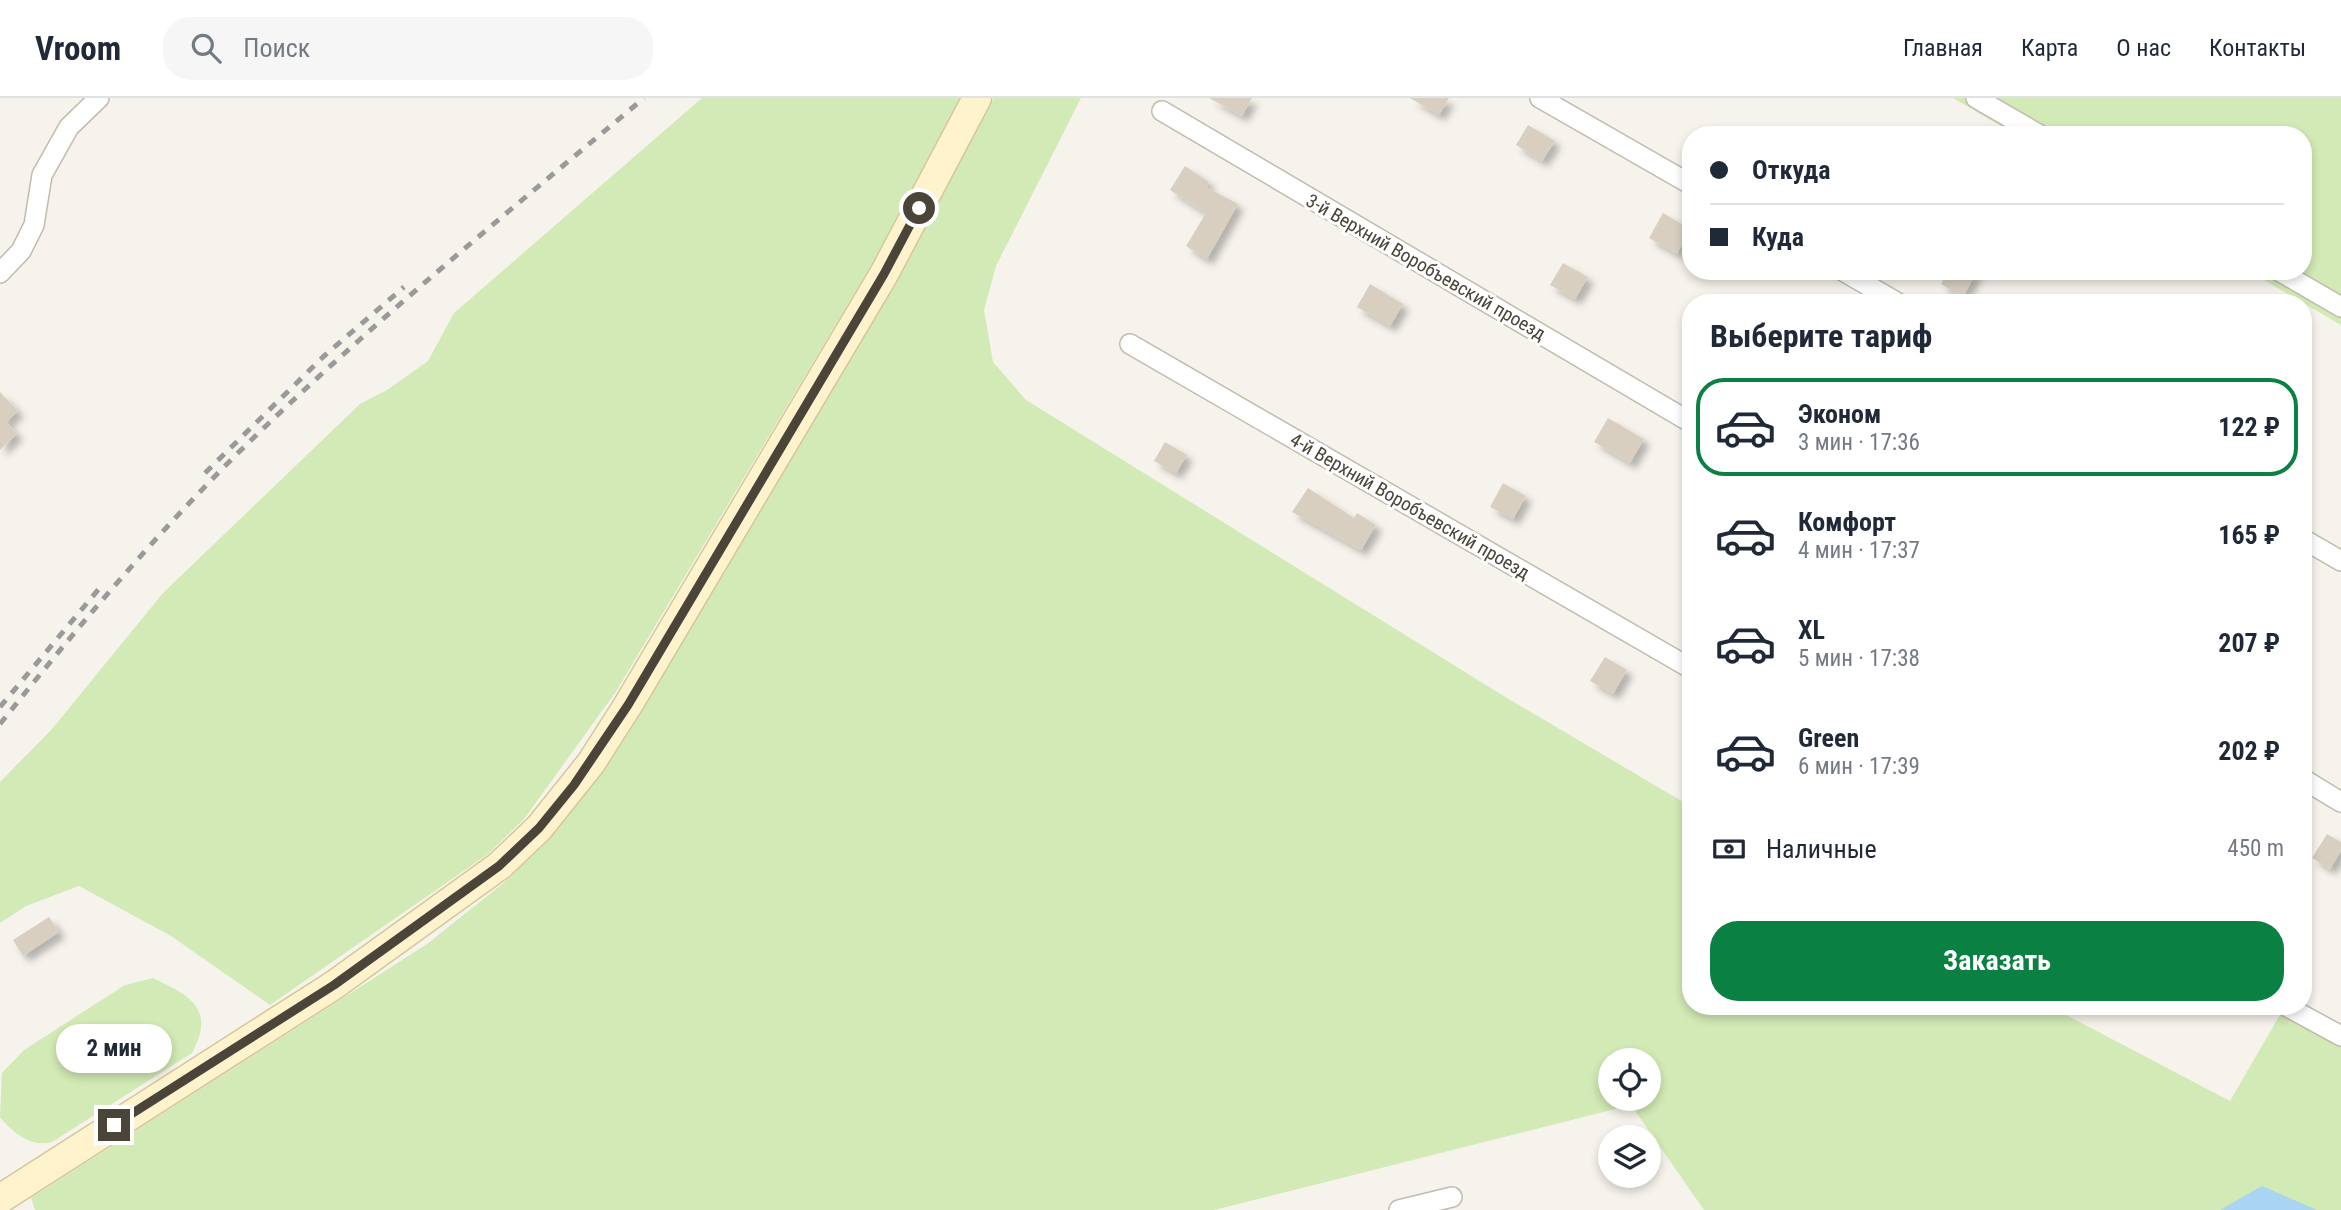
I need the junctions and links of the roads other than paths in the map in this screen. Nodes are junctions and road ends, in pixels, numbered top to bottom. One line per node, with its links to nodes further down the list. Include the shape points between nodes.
1 (99, 98): 8 (street, via 62,139 42,175 34,225 21,251)
2 (977, 98): 23 (street, via 884,274 628,705 591,763 539,828 499,866 334,985)
3 (1540, 98): 7 (street)
4 (1976, 98): 6 (street)
5 (1162, 111): 14 (street, 3-й Верхний Воробъевский проезд)
6 (2024, 126)
7 (1682, 179)
8 (0, 273)
9 (1858, 280): 11 (street)
10 (2294, 280): 12 (street)
11 (1883, 294)
12 (2341, 307)
13 (1130, 344): 17 (street, 4-й Верхний Воробъевский проезд)
14 (1682, 417)
15 (2312, 544): 16 (street)
16 (2341, 561)
17 (1682, 663)
18 (2312, 784): 19 (street)
19 (2341, 802)
20 (2303, 1015): 21 (street)
21 (2341, 1036)
22 (1452, 1197): 24 (street)
23 (0, 1199)
24 (1399, 1210)

